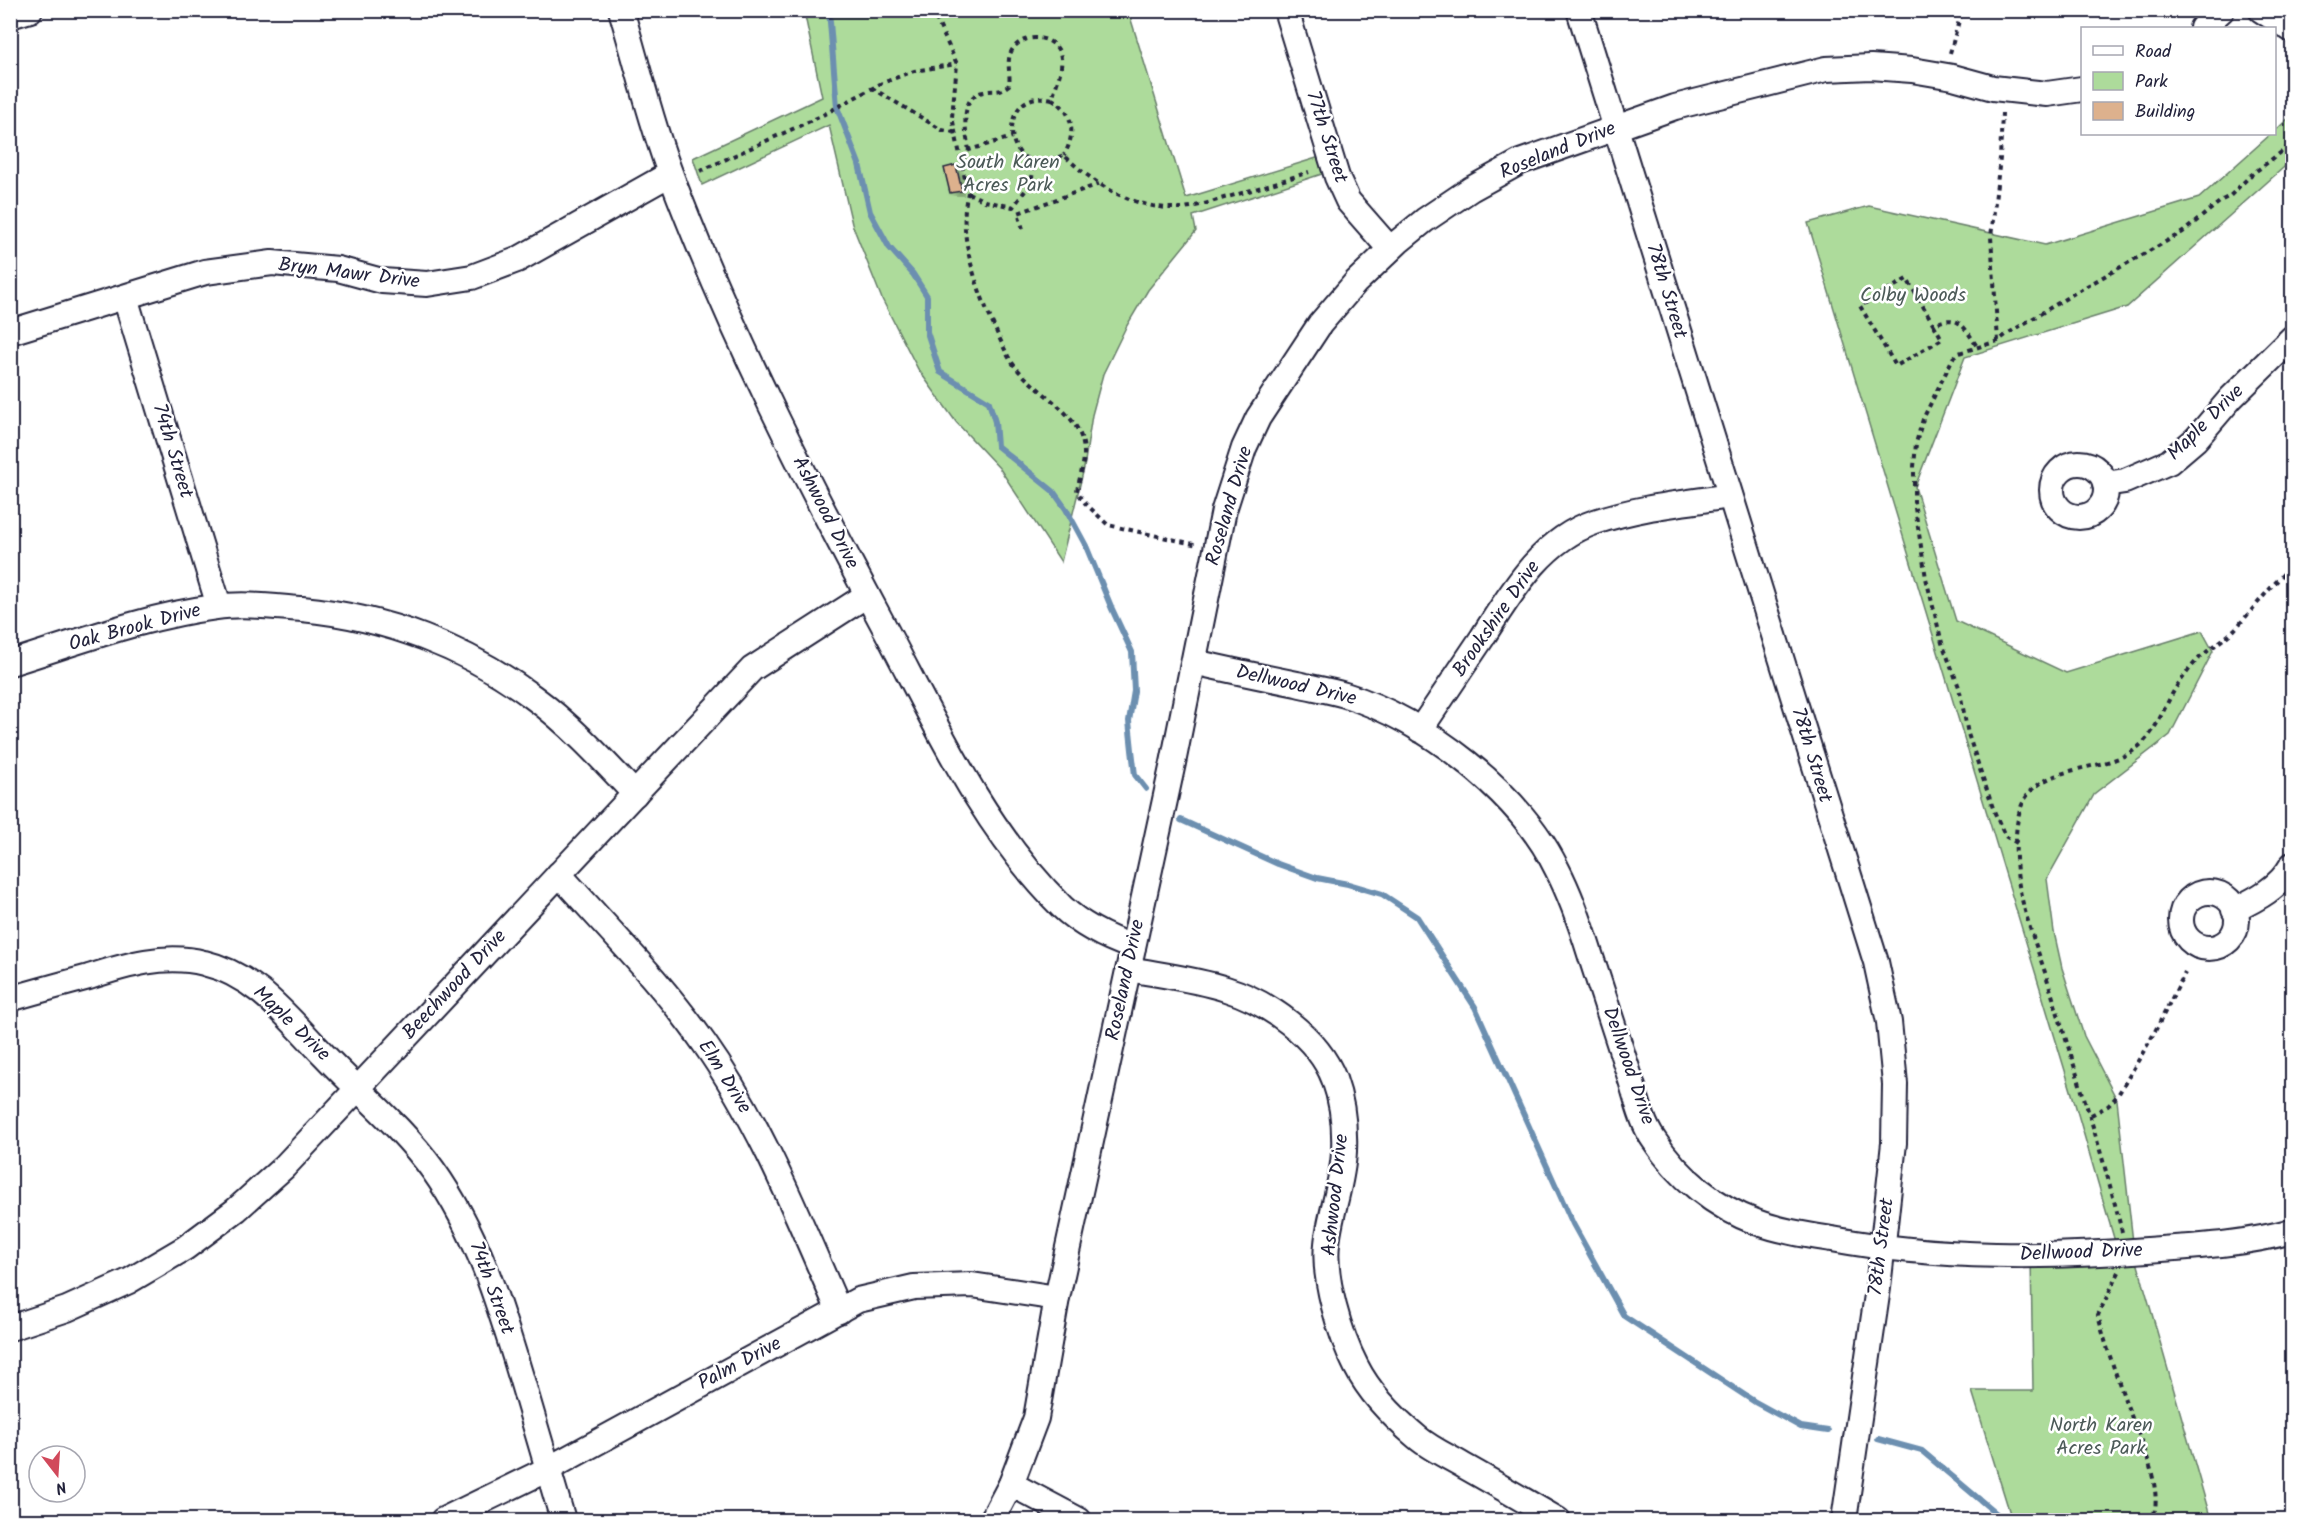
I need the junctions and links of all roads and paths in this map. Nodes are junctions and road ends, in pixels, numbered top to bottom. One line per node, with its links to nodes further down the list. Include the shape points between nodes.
1 (30, 10): 9 (street)
2 (621, 10): 28 (street, Ashwood Drive)
3 (932, 10): 13 (path)
4 (1286, 10): 34 (street, 77th Street, via 1337,177 1348,201)
5 (1579, 10): 18 (street, 78th Street)
6 (1962, 10): 12 (path)
7 (2222, 10): 10 (street)
8 (2261, 10): 11 (street)
9 (10, 16)
10 (2203, 27)
11 (2292, 30)
12 (1950, 53)
13 (957, 64): 14 (path, via 914,71); 19 (path, via 952,101)
14 (872, 88): 19 (path, via 942,130); 26 (path, via 819,117)
15 (2081, 89): 18 (street, Roseland Drive, via 2047,93 1993,88 1912,70 1826,69 1675,107)
16 (1052, 99): 20 (path, via 1040,98 1020,107 1014,114); 22 (path, via 1061,64 1058,48 1040,37 1017,44 1009,60 1009,85 1002,91 981,92 967,107 964,119); 23 (path, via 1066,111 1072,126 1072,139)
17 (2002, 113): 39 (path, via 1991,237)
18 (1615, 127): 34 (street, Roseland Drive, via 1520,162 1471,189); 42 (street, 78th Street)
19 (954, 132): 24 (path)
20 (1012, 137): 22 (path); 25 (path, via 1024,156)
21 (2292, 144): 39 (path, via 2183,232)
22 (969, 150): 24 (path)
23 (1064, 155): 25 (path); 29 (path)
24 (963, 159): 30 (path)
25 (1035, 161): 31 (path, via 1031,183)
26 (700, 171)
27 (1309, 172): 29 (path, via 1180,208 1142,203)
28 (670, 174): 35 (street, Bryn Mawr Drive, via 517,260 472,277 427,284 382,281 339,268 273,263 205,272); 45 (street, Ashwood Drive, via 735,330)
29 (1100, 184): 32 (path)
30 (968, 193): 31 (path); 43 (path, via 964,230 974,275 1013,366 1071,419 1079,433 1084,454 1077,491 1108,525)
31 (1013, 207): 32 (path)
32 (1018, 213): 33 (path)
33 (1023, 229)
34 (1390, 249): 47 (street, Roseland Drive, via 1320,324 1258,418 1224,510)
35 (125, 297): 37 (street, Bryn Mawr Drive); 46 (street, 74th Street)
36 (1934, 325): 36 (path, via 1942,339 1896,366 1860,306 1907,279); 40 (path, via 1951,319 1958,322)
37 (10, 332)
38 (2292, 338): 41 (street, Maple Drive, via 2169,462 2125,481)
39 (1998, 341): 40 (path)
40 (1978, 348): 51 (path, via 1953,358 1923,420 1916,443 1914,502 1926,578 1942,642 1959,687 1968,734 1994,812 2005,836)
41 (2105, 484)
42 (1730, 496): 49 (street, Brookshire Drive, via 1630,512 1592,522 1561,539 1534,562); 61 (street, 78th Street, via 1876,962 1887,1012 1895,1084 1894,1143)
43 (1199, 546)
44 (2292, 565): 51 (path, via 2234,629 2202,655 2181,680 2162,716 2138,748 2047,780 2033,789 2018,819)
45 (867, 595): 50 (street, Beechwood Drive, via 752,669); 55 (street, Ashwood Drive, via 966,779 1003,835 1065,910)
46 (219, 606): 48 (street, Oak Brook Drive, via 146,621); 50 (street, Oak Brook Drive, via 328,612 375,621 421,636 491,668 534,698 590,747)
47 (1194, 662): 49 (street, Dellwood Drive, via 1345,695); 55 (street, Roseland Drive)
48 (10, 663)
49 (1420, 730): 61 (street, Dellwood Drive, via 1467,760 1503,796 1557,867 1581,926 1652,1139 1685,1178 1718,1204 1757,1223)
50 (635, 794): 53 (street, Beechwood Drive)
51 (2017, 843): 59 (path, via 2024,909)
52 (2292, 865): 54 (street, via 2261,897)
53 (560, 874): 58 (street, Beechwood Drive); 64 (street, Elm Drive, via 667,995 704,1044 754,1125)
54 (2234, 909)
55 (1131, 958): 63 (street, Roseland Drive); 72 (street, Ashwood Drive, via 1251,998 1277,1012 1304,1035 1334,1079 1342,1111 1344,1151 1326,1246 1338,1323 1357,1367 1384,1407 1419,1440)
56 (2185, 973): 59 (path, via 2118,1095)
57 (10, 999): 58 (street, Maple Drive, via 129,964 160,960 203,962 230,972 263,992)
58 (357, 1089): 65 (street, Beechwood Drive, via 284,1167 185,1248 129,1281 67,1310); 66 (street, 74th Street, via 403,1133 432,1170 474,1240 501,1309)
59 (2091, 1115): 62 (path, via 2122,1233)
60 (2292, 1231): 62 (street, Dellwood Drive, via 2227,1244)
61 (1882, 1248): 62 (street, Dellwood Drive, via 1979,1256); 73 (street, 78th Street)
62 (2122, 1252): 74 (path, via 2119,1274 2098,1315 2106,1348 2146,1455 2155,1492)
63 (1057, 1298): 64 (street, Palm Drive, via 972,1285 914,1287 858,1300); 67 (street, Roseland Drive, via 1036,1418)
64 (839, 1311): 66 (street, Palm Drive)
65 (10, 1328)
66 (548, 1469): 68 (street, Palm Drive); 69 (street, 74th Street)
67 (1011, 1484): 70 (street, Roseland Drive); 71 (street)
68 (443, 1521)
69 (563, 1521)
70 (992, 1521)
71 (1080, 1521)
72 (1558, 1521)
73 (1844, 1521)
74 (2152, 1521)

